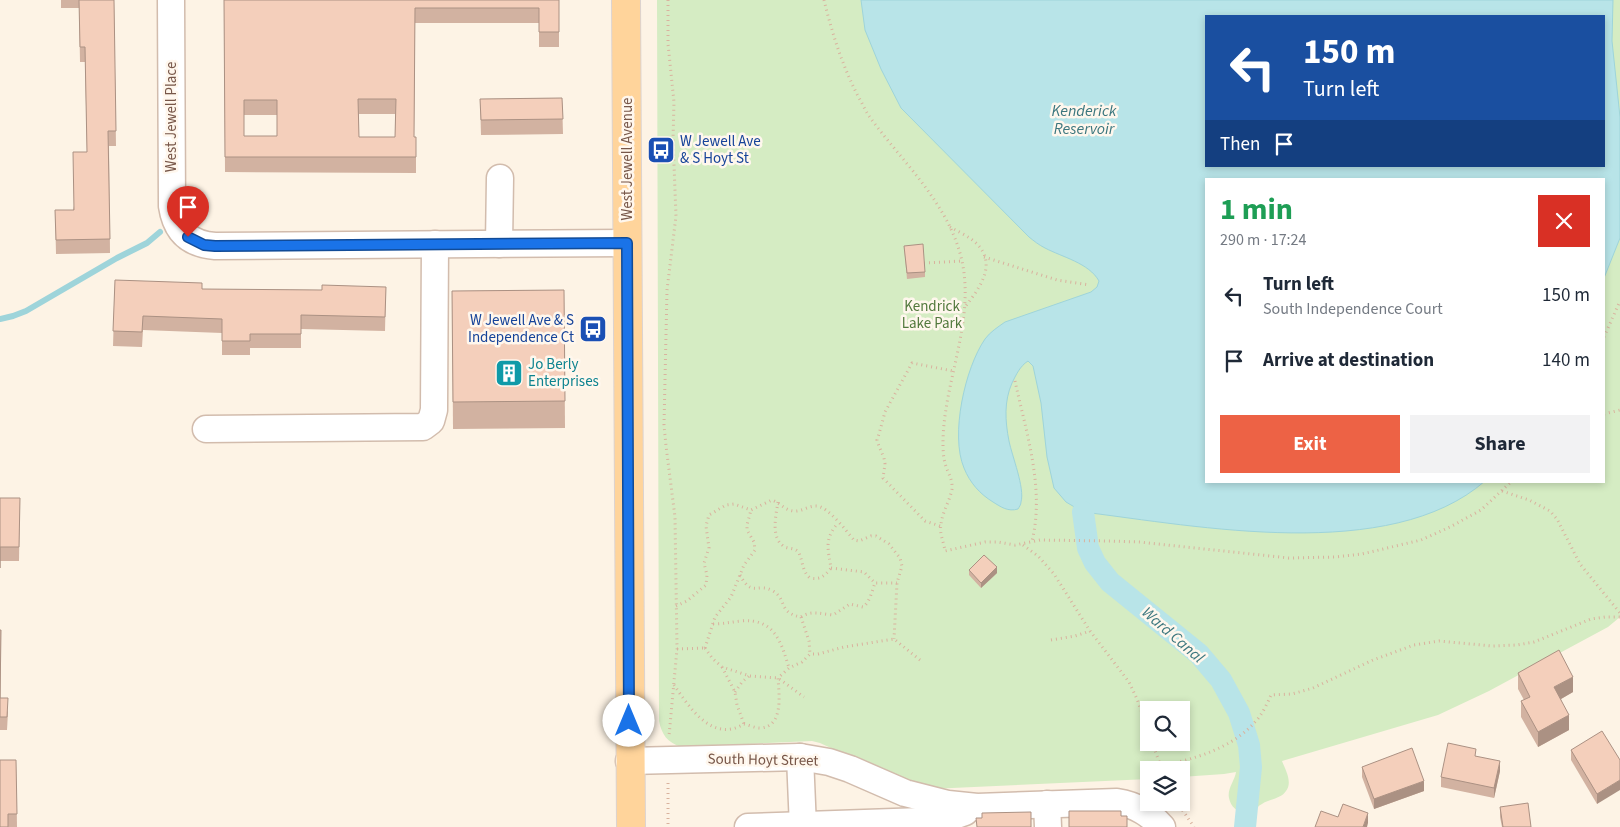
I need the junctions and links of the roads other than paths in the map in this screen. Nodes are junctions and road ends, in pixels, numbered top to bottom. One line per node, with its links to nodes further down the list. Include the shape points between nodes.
1 (171, 0): 5 (street, West Jewell Place, via 172,206 182,231 196,242 215,246)
2 (626, 0): 4 (main road, West Jewell Avenue)
3 (500, 178): 6 (street)
4 (627, 243): 6 (street); 9 (main road, West Jewell Avenue)
5 (435, 244): 6 (street); 7 (street, via 434,410 431,421 423,427)
6 (498, 244)
7 (206, 429)
8 (800, 757): 9 (street, South Hoyt Street); 10 (street, South Hoyt Street, via 836,764 926,800); 12 (street)
9 (630, 760): 13 (main road, West Jewell Avenue)
10 (978, 807): 11 (street, South Hoyt Street); 12 (street, South Hoyt Street, via 948,818 931,820)
11 (1047, 816): 15 (street, South Hoyt Street, via 1103,802 1128,804 1148,813)
12 (803, 826): 14 (street, South Hoyt Street)
13 (631, 827)
14 (748, 827)
15 (1162, 827)

